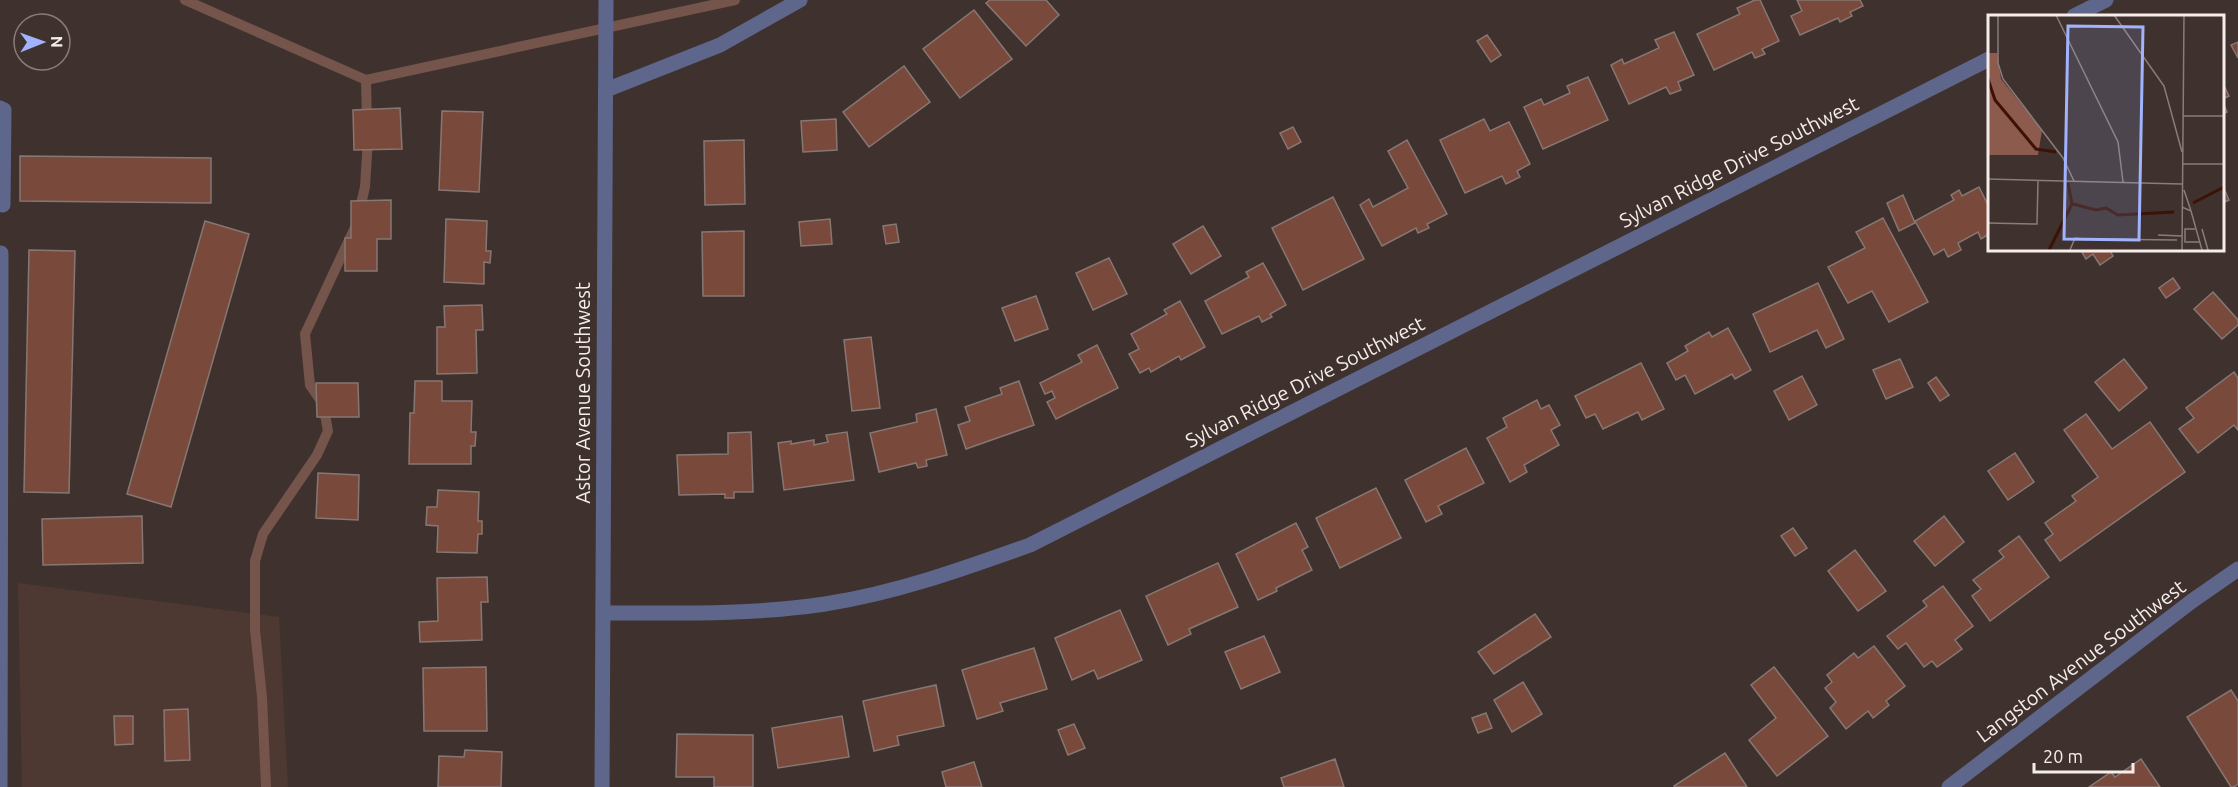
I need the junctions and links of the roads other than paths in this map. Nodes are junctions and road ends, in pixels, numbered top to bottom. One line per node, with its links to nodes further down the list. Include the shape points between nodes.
1 (606, 0): 6 (street, Astor Avenue Southwest)
2 (800, 0): 6 (street, via 720,45)
3 (2106, 0): 4 (street)
4 (2076, 15)
5 (1988, 60): 11 (street, Sylvan Ridge Drive Southwest, via 1030,544 930,581 826,604 726,614)
6 (606, 90): 11 (street, Astor Avenue Southwest)
7 (0, 108): 8 (street, via 4,110)
8 (3, 205)
9 (1, 253): 12 (street)
10 (2238, 569): 14 (street, Langston Avenue Southwest)
11 (603, 613): 13 (street, Astor Avenue Southwest)
12 (0, 787)
13 (602, 787)
14 (1949, 787)

